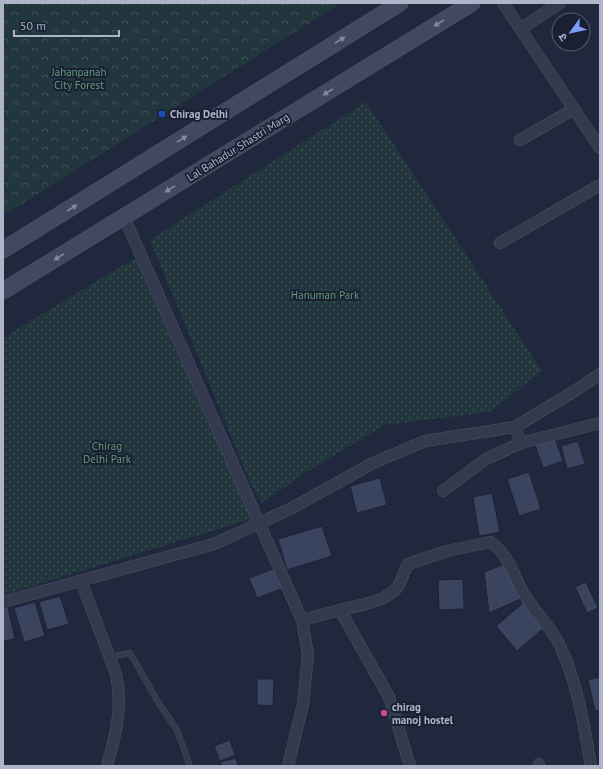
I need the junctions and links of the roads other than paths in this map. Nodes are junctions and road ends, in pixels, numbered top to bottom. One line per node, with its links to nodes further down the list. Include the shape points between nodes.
1 (400, 3): 12 (main road, one-way to 1)
2 (472, 3): 10 (main road, Lal Bahadur Shastri Marg, one-way to 10)
3 (503, 3): 5 (street)
4 (560, 3): 5 (street)
5 (520, 29): 6 (street)
6 (574, 109): 7 (street); 8 (street)
7 (520, 140)
8 (600, 148)
9 (600, 185): 11 (street)
10 (124, 217): 13 (main road, Lal Bahadur Shastri Marg, one-way to 13); 19 (street)
11 (500, 243)
12 (3, 250)
13 (3, 291)
14 (600, 374): 16 (street)
15 (600, 423): 17 (street)
16 (515, 427): 17 (street); 19 (street, via 425,441 373,463)
17 (521, 443): 18 (street, via 486,459)
18 (443, 491)
19 (260, 524): 20 (street, via 214,544); 23 (street)
20 (81, 581): 21 (street); 24 (street)
21 (3, 602)
22 (340, 610): 23 (street); 28 (street, via 389,698); 29 (street, via 386,596 396,589 408,564 447,551 490,542 510,564 523,593 561,647 581,708)
23 (302, 620): 27 (street, via 308,655 303,704)
24 (109, 657): 25 (street, via 117,681 120,703); 26 (lane, via 130,653 158,702 178,730)
25 (107, 766)
26 (190, 766)
27 (288, 766)
28 (410, 766)
29 (591, 766)

